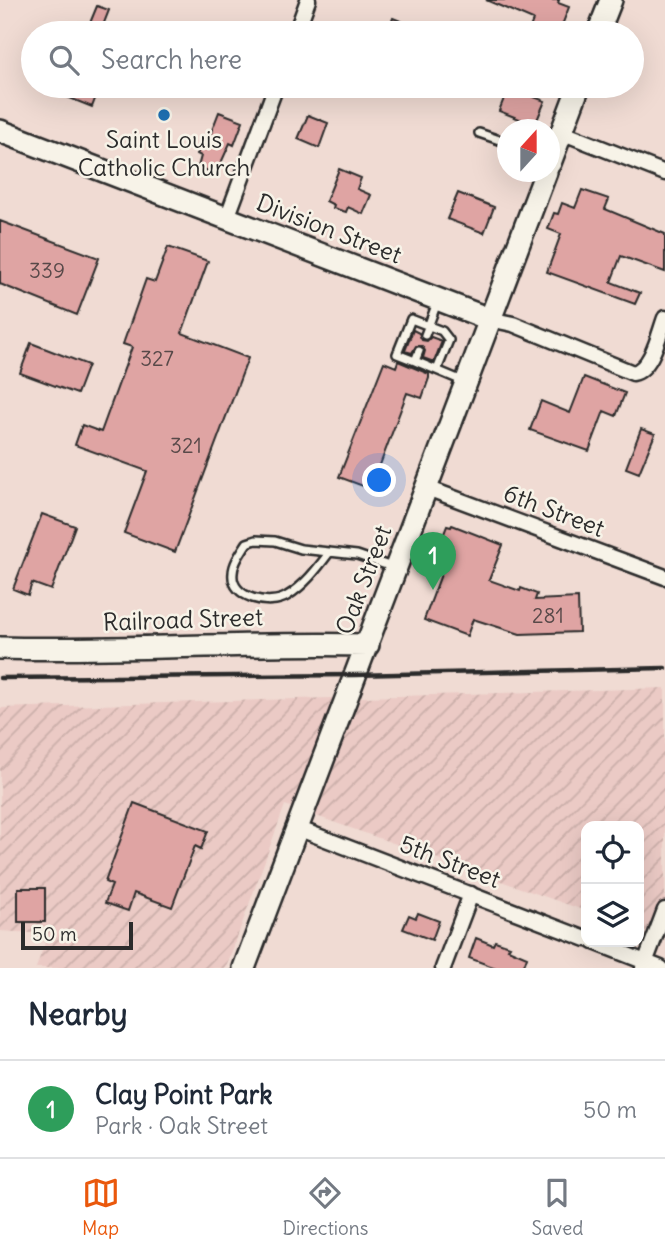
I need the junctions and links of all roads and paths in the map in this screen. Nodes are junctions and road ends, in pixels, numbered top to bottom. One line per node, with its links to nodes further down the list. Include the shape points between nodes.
1 (308, 0): 3 (street)
2 (611, 0): 4 (main road)
3 (300, 21)
4 (603, 21)
5 (272, 98): 13 (street)
6 (574, 98): 8 (main road, Oak Street)
7 (0, 131): 13 (main road, Division Street)
8 (561, 132): 11 (street)
9 (480, 133): 10 (lane)
10 (497, 140)
11 (665, 173)
12 (542, 182): 16 (main road, Oak Street)
13 (227, 218): 14 (main road, Division Street)
14 (439, 300): 16 (main road, Division Street); 17 (lane)
15 (665, 318): 16 (street, Division Street, via 639,371 623,370 513,324)
16 (489, 319): 22 (main road, Oak Street)
17 (428, 326): 18 (lane); 20 (lane, via 411,319 397,354); 21 (lane, via 442,331 449,340)
18 (425, 335)
19 (418, 351): 20 (lane)
20 (415, 361): 21 (lane)
21 (437, 370): 22 (lane)
22 (466, 382): 23 (main road, Oak Street)
23 (427, 488): 25 (main road, Oak Street); 26 (street, 6th Street)
24 (329, 553): 24 (lane, via 256,540 247,544 236,563 234,581 252,598 270,603 305,581); 25 (lane, via 357,555)
25 (396, 569): 27 (main road, Oak Street)
26 (665, 578)
27 (368, 645): 28 (main road, Railroad Street); 29 (main road, Oak Street)
28 (0, 649)
29 (297, 828): 30 (street, 5th Street); 35 (main road, Oak Street)
30 (471, 894): 32 (street, 5th Street); 36 (street)
31 (665, 909): 34 (street)
32 (581, 937)
33 (605, 947): 34 (street)
34 (644, 965): 37 (street)
35 (244, 968)
36 (443, 968)
37 (661, 968)

